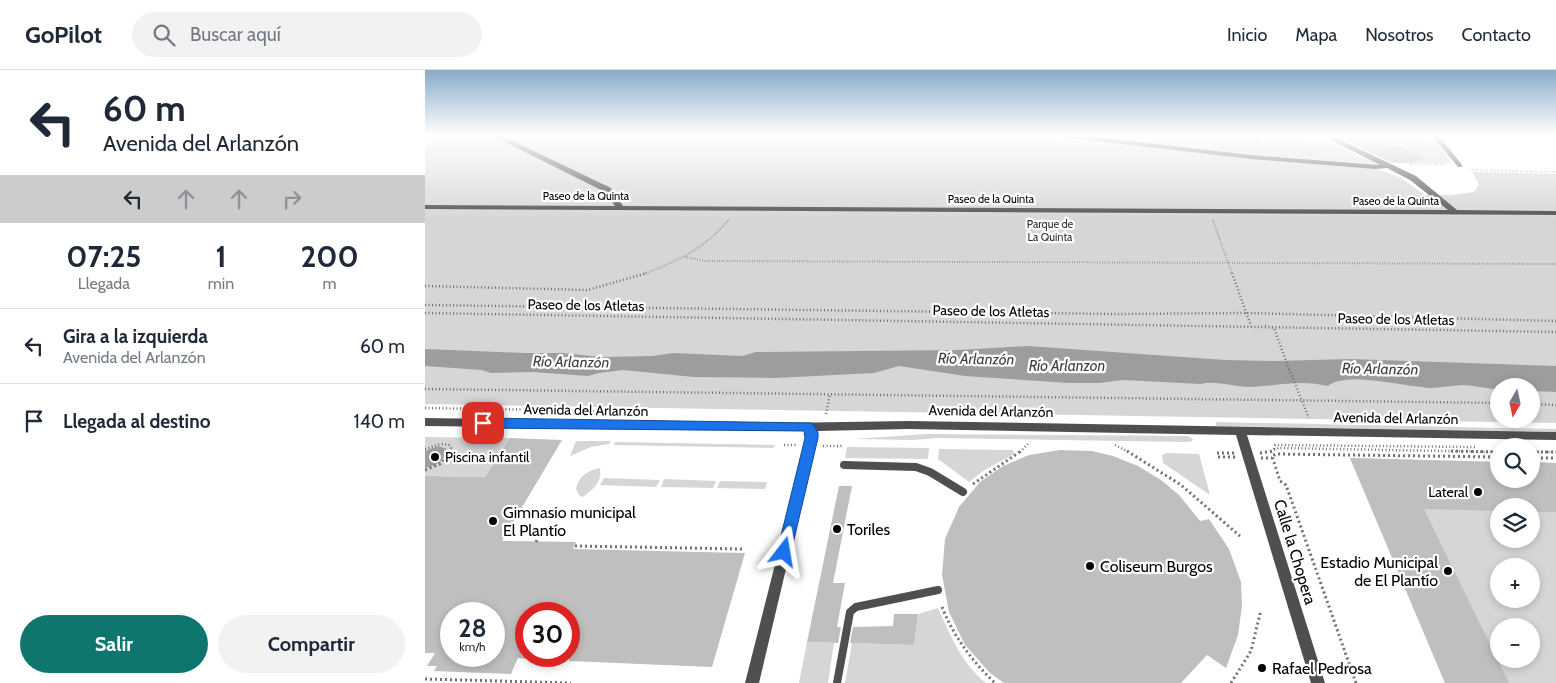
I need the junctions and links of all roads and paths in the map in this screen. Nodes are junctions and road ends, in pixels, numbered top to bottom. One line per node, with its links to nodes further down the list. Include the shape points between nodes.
1 (555, 165): 11 (street, via 608,190)
2 (1356, 165): 7 (street)
3 (1387, 165): 7 (street)
4 (1398, 165): 7 (path)
5 (1437, 165): 6 (path)
6 (1459, 165)
7 (1390, 166): 14 (street, via 1413,178)
8 (1470, 170): 9 (path)
9 (1556, 172)
10 (425, 207): 11 (street, Paseo de la Quinta)
11 (619, 207): 12 (street, Paseo de la Quinta)
12 (735, 208): 13 (street, Paseo de la Quinta); 16 (path, via 720,231)
13 (1209, 212): 14 (street, Paseo de la Quinta); 17 (path)
14 (1456, 213): 15 (street, Paseo de la Quinta)
15 (1556, 213)
16 (684, 257): 17 (path, via 715,261); 19 (path, via 661,269 589,290)
17 (1229, 263): 18 (path); 22 (path)
18 (1556, 264)
19 (425, 286)
20 (425, 305): 22 (path)
21 (425, 313): 24 (path, Paseo de los Atletas)
22 (1247, 313): 23 (path); 24 (path)
23 (1556, 321)
24 (1251, 326): 25 (path, Paseo de los Atletas)
25 (1275, 327): 26 (path, Paseo de los Atletas); 35 (path, bridge)
26 (1556, 332)
27 (425, 389): 28 (path)
28 (830, 394): 29 (path); 34 (path)
29 (1490, 403)
30 (1540, 404): 31 (path)
31 (1556, 405)
32 (425, 408): 33 (path)
33 (610, 411)
34 (826, 414)
35 (1309, 418)
36 (425, 422): 38 (street, Avenida del Arlanzón)
37 (909, 425): 39 (street, Avenida del Arlanzón); 40 (street, Avenida del Arlanzón); 42 (street, via 826,431)
38 (780, 427): 39 (street, Avenida del Arlanzón); 42 (street, via 800,430)
39 (807, 427): 42 (street)
40 (1240, 430): 41 (street, Avenida del Arlanzón); 54 (street, Calle la Chopera)
41 (1556, 436)
42 (812, 438): 73 (street)
43 (1028, 444): 61 (path, via 1021,453)
44 (425, 445): 45 (path)
45 (435, 445): 48 (path); 60 (path, via 449,445 451,452 440,464)
46 (1115, 445): 64 (path, via 1181,484)
47 (1490, 448): 49 (path, via 1275,445)
48 (425, 449)
49 (1274, 449): 50 (path); 54 (path, via 1269,454); 55 (path)
50 (1490, 452)
51 (1540, 452): 52 (path)
52 (1556, 452)
53 (1217, 453): 54 (path)
54 (1247, 453): 77 (street, Calle la Chopera)
55 (1276, 454): 56 (path); 78 (path, via 1271,458 1280,481 1286,485)
56 (1490, 457)
57 (1540, 458): 58 (path)
58 (1556, 458)
59 (844, 465): 62 (lane, via 916,467)
60 (425, 470)
61 (973, 484)
62 (963, 492)
63 (542, 531): 65 (path)
64 (1240, 536)
65 (536, 542)
66 (575, 546): 67 (path)
67 (742, 549)
68 (938, 590): 74 (lane, via 856,607 850,612)
69 (942, 607): 75 (path, via 958,642 974,664)
70 (1261, 610): 76 (path, via 1251,650)
71 (425, 679): 72 (path)
72 (571, 683)
73 (752, 683)
74 (837, 683)
75 (995, 683)
76 (1231, 683)
77 (1318, 683)
78 (1356, 683)

